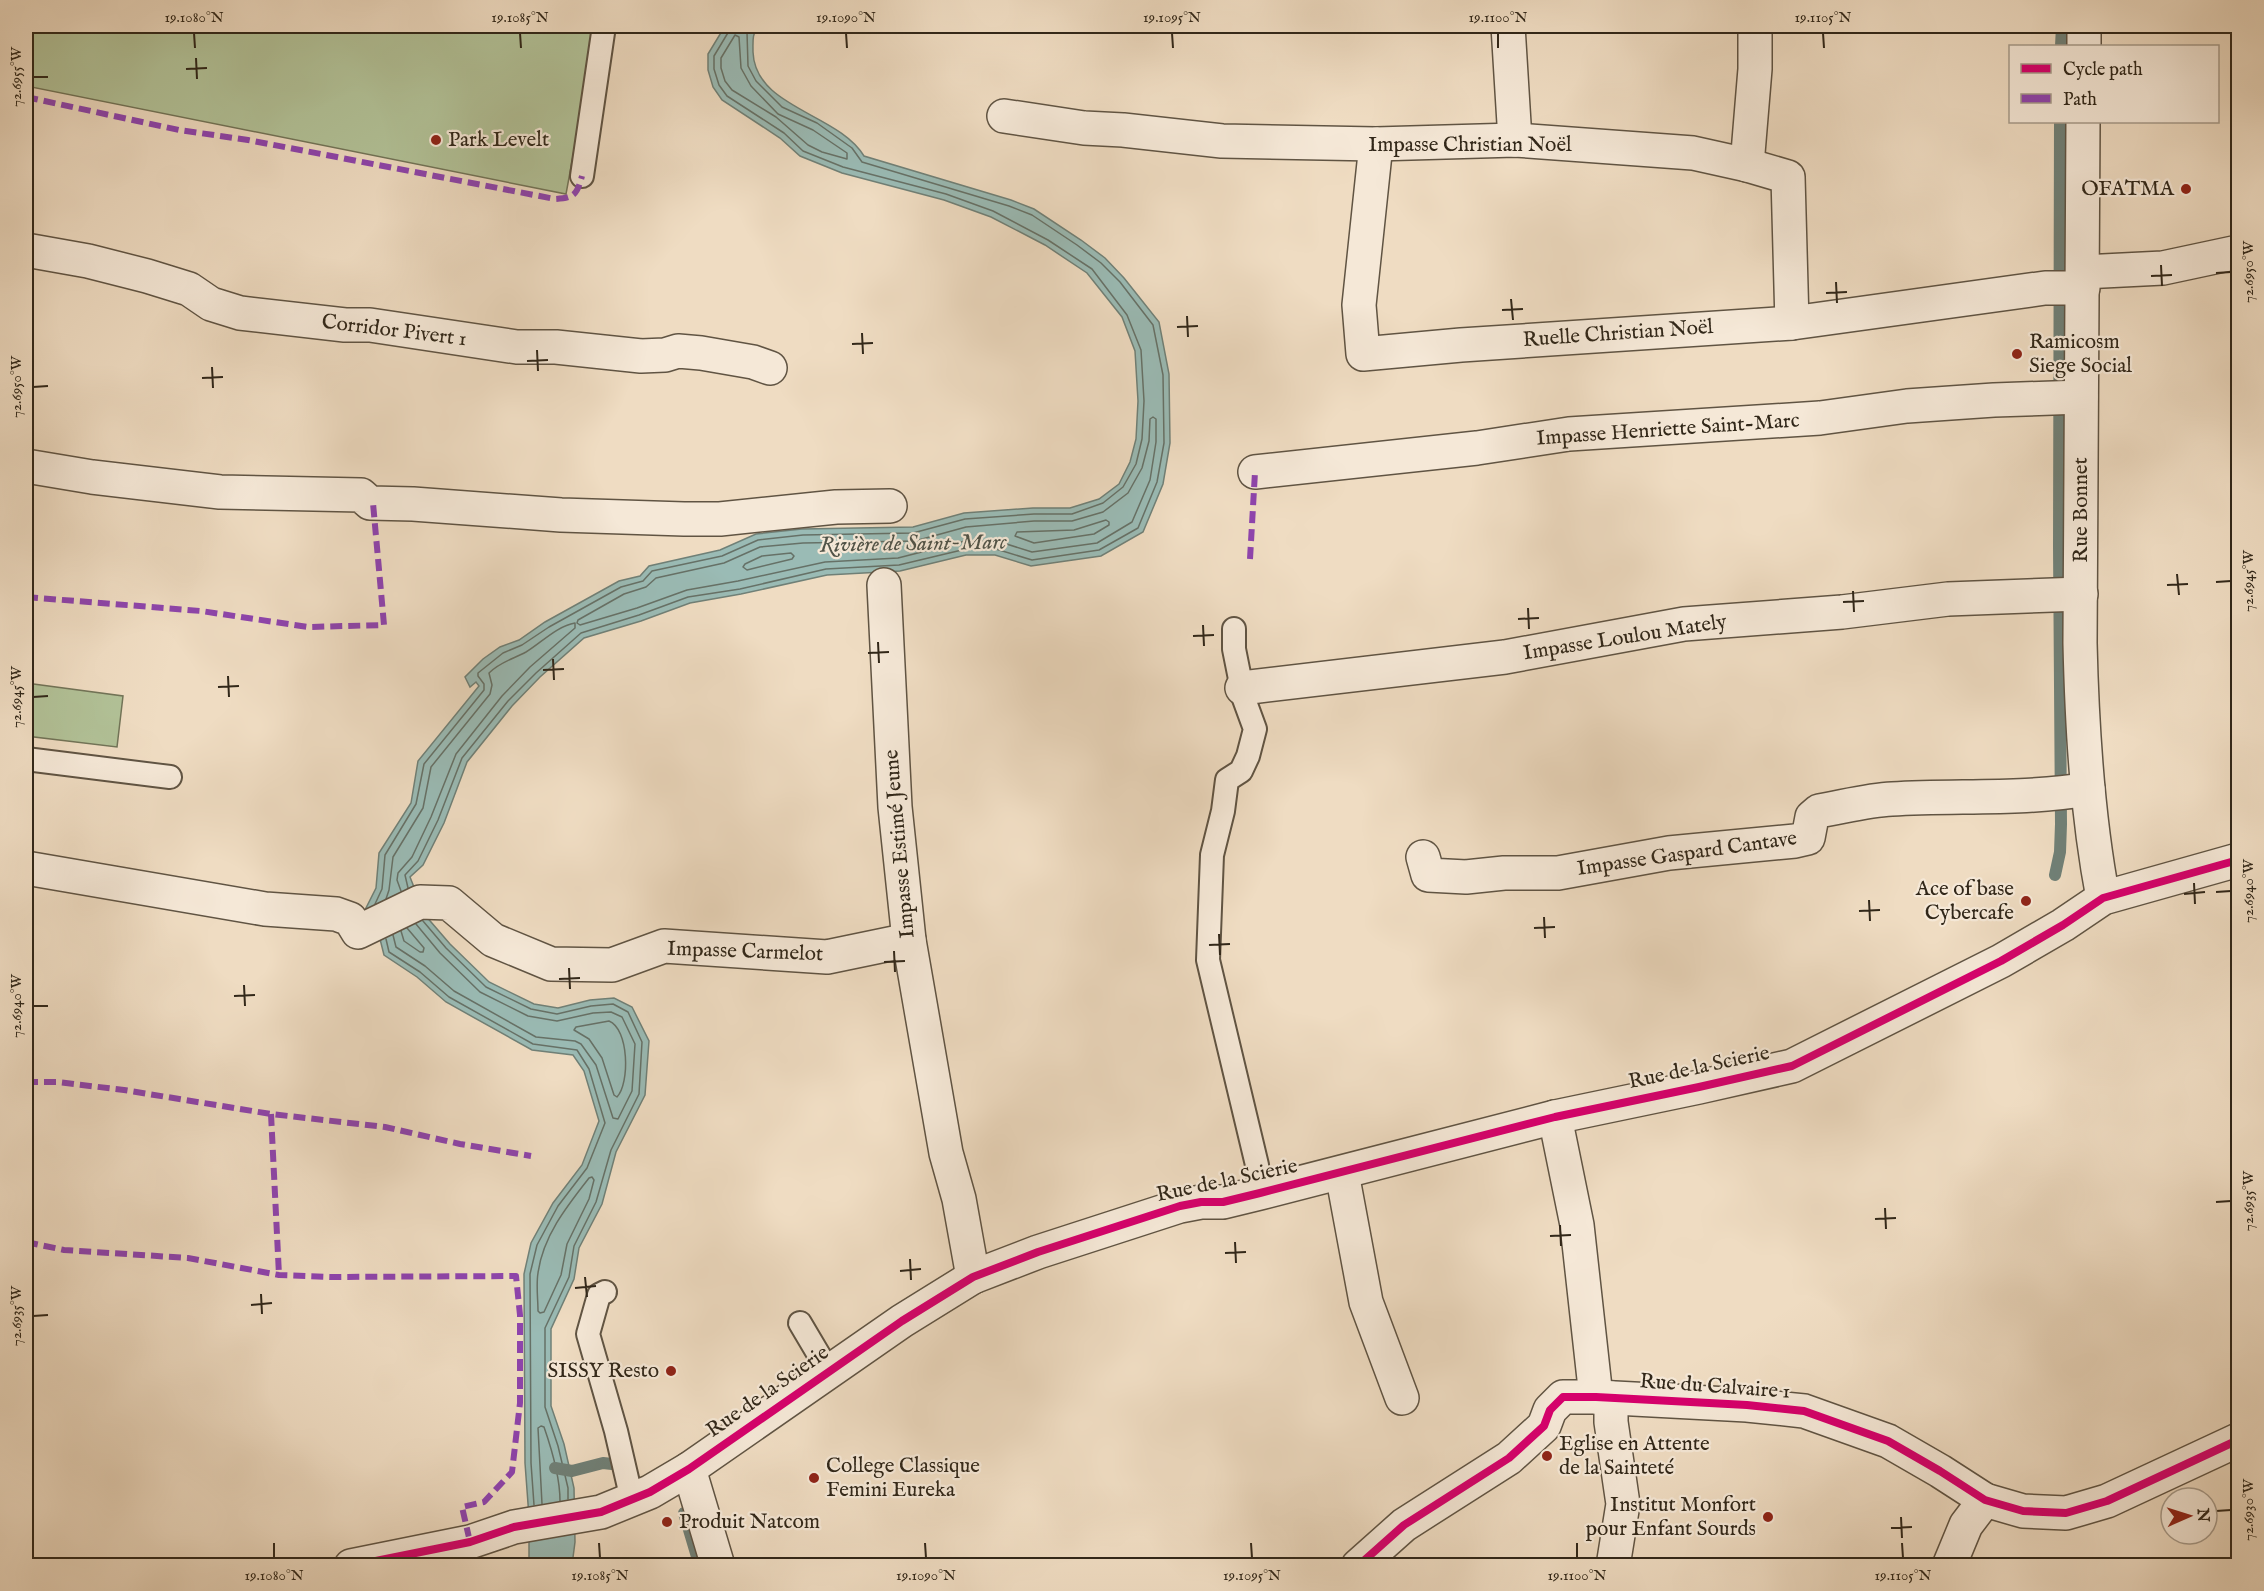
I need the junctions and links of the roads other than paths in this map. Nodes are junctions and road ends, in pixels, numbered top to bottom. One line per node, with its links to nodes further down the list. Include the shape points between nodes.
1 (604, 26): 11 (lane)
2 (1508, 26): 8 (street)
3 (1755, 26): 10 (street)
4 (2084, 26): 5 (street)
5 (2084, 45)
6 (1004, 116): 9 (street, Impasse Christian Noël, via 1222,141)
7 (2083, 123): 14 (street, Rue Bonnet)
8 (1515, 140): 9 (street, Impasse Christian Noël); 10 (street, Impasse Christian Noël, via 1694,153)
9 (1376, 144): 15 (street, Ruelle Christian Noël, via 1359,305 1363,354)
10 (1748, 165): 15 (street, Impasse Christian Noël, via 1788,177)
11 (582, 176)
12 (26, 249): 16 (street, Corridor Pivert 1, via 147,276 189,289 211,304 240,313 392,327 517,347 556,346 641,356 701,352)
13 (2238, 252): 14 (street, Ruelle Christian Noël)
14 (2070, 284): 15 (street, Ruelle Christian Noël); 17 (street, Rue Bonnet)
15 (1792, 323)
16 (770, 368)
17 (2065, 397): 19 (street, Impasse Henriette Saint-Marc, via 1569,434); 22 (street, Rue Bonnet)
18 (26, 466): 20 (street, via 220,492 361,495 370,503 561,515 720,519 836,507)
19 (1255, 472)
20 (890, 506)
21 (884, 585): 32 (street, Impasse Estimé Jeune, via 895,807)
22 (2066, 594): 24 (street, Impasse Loulou Mately, via 1948,599 1684,624 1505,657); 27 (street, Rue Bonnet, via 2082,696)
23 (1234, 629): 24 (lane)
24 (1242, 688): 35 (lane, via 1255,729 1241,771 1227,780 1212,855 1208,960 1257,1165)
25 (26, 759): 26 (lane)
26 (170, 777)
27 (2068, 792): 28 (street, Impasse Gaspard Cantave, via 1880,800 1819,810 1812,817 1808,838 1795,841 1669,853 1558,873 1428,875); 31 (street, Rue Bonnet, via 2092,843)
28 (1423, 857)
29 (2238, 860): 31 (street, Rue de la Scierie)
30 (26, 868): 32 (street, Impasse Carmelot, via 265,909 336,914 350,919 358,932 420,902 449,903 493,940 551,964 612,965 664,946 827,957)
31 (2103, 898): 33 (street, Rue de la Scierie, via 2001,961 1792,1066)
32 (909, 940): 36 (street, Impasse Estimé Jeune, via 946,1153)
33 (1555, 1117): 34 (street, Rue de la Scierie); 40 (street, via 1577,1225)
34 (1342, 1173): 35 (street, Rue de la Scierie); 41 (street, via 1366,1302)
35 (1260, 1193): 36 (street, Rue de la Scierie, via 1180,1206)
36 (973, 1277): 39 (street, Rue de la Scierie)
37 (605, 1292): 44 (lane, via 599,1295 588,1334)
38 (800, 1323): 39 (lane)
39 (829, 1371): 43 (street, Rue de la Scierie)
40 (1603, 1397): 45 (street, Rue du Calvaire 1, via 1804,1411 1888,1441); 48 (street, Rue du Calvaire 1, via 1563,1397 1550,1410 1544,1426 1509,1458 1404,1525); 49 (street, via 1611,1422 1623,1504)
41 (1402, 1398)
42 (2238, 1440): 45 (street, Rue du Calvaire 1, via 2108,1502 2066,1513 2023,1511)
43 (689, 1469): 44 (street, Rue de la Scierie); 47 (street)
44 (632, 1500): 46 (street, Rue de la Scierie, via 601,1512 514,1527 470,1542)
45 (1985, 1500): 50 (street, via 1966,1525)
46 (351, 1566)
47 (718, 1566)
48 (1358, 1566)
49 (1613, 1566)
50 (1949, 1566)

